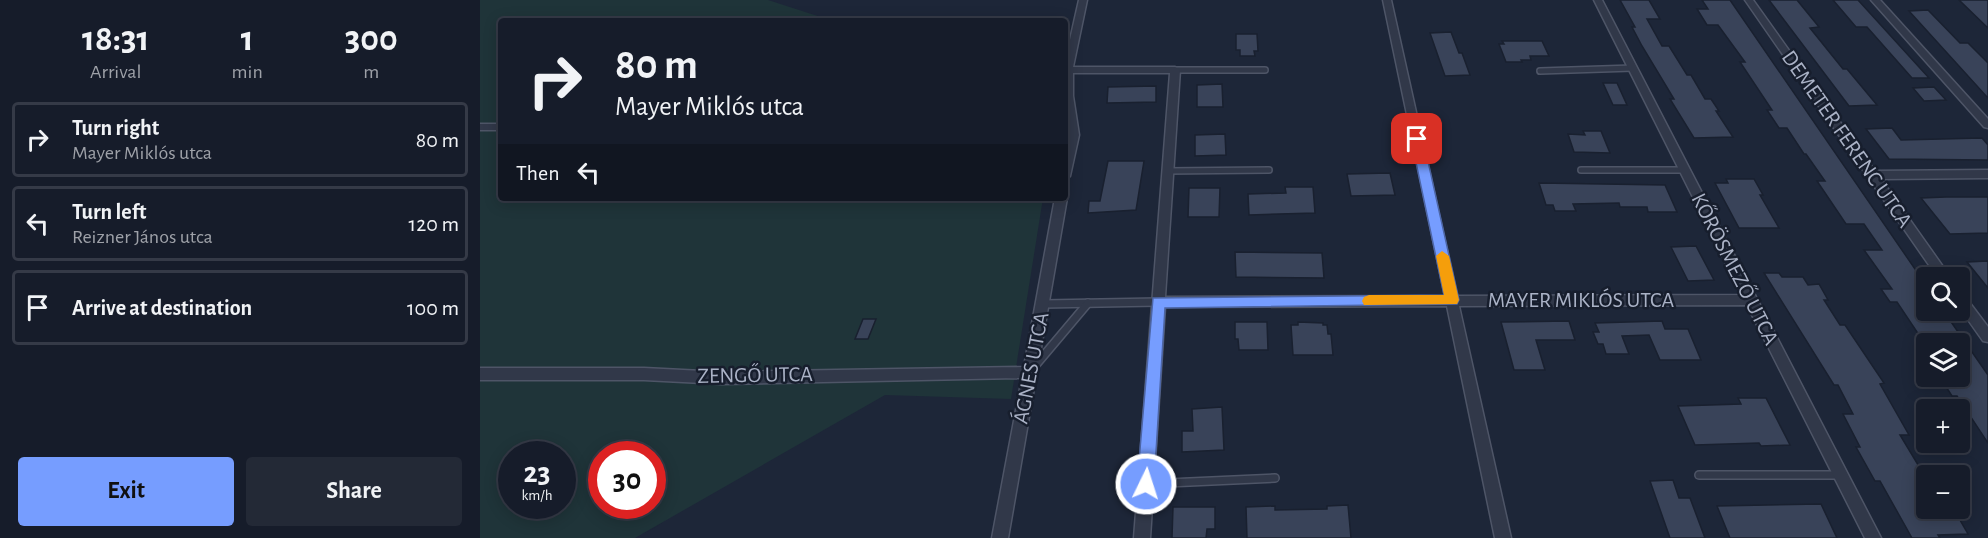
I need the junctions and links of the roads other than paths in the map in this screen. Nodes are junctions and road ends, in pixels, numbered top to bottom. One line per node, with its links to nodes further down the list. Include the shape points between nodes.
1 (1083, 0): 6 (street)
2 (1387, 0): 25 (street)
3 (1598, 0): 7 (street, KŐRÖSMEZŐ UTCA)
4 (1749, 0): 22 (street, DEMETER FERENC UTCA)
5 (1875, 0): 13 (street)
6 (1068, 66)
7 (1633, 68): 11 (lane); 18 (street, KŐRÖSMEZŐ UTCA)
8 (1068, 70): 9 (street)
9 (1175, 70): 10 (lane); 19 (street)
10 (1264, 70)
11 (1540, 70)
12 (1068, 96): 16 (street, via 1074,135)
13 (1988, 125)
14 (480, 127): 15 (street)
15 (498, 127)
16 (1068, 154)
17 (1581, 170): 18 (lane)
18 (1685, 170): 26 (street, KŐRÖSMEZŐ UTCA)
19 (1167, 171): 20 (lane); 27 (street)
20 (1269, 171)
21 (1988, 174): 22 (street)
22 (1872, 175): 24 (street, DEMETER FERENC UTCA)
23 (1061, 201): 29 (street, ÁGNES UTCA)
24 (1937, 267)
25 (1452, 300): 26 (street, MAYER MIKLÓS UTCA); 27 (street, MAYER MIKLÓS UTCA); 40 (street)
26 (1751, 300): 34 (street, KŐRÖSMEZŐ UTCA)
27 (1158, 302): 28 (lane); 37 (street)
28 (1088, 303): 29 (lane); 32 (lane)
29 (1044, 304): 32 (street, ÁGNES UTCA)
30 (1970, 312): 31 (street)
31 (1988, 337)
32 (1030, 372): 33 (street, ZENGŐ UTCA, via 722,378); 38 (street, ÁGNES UTCA)
33 (480, 374)
34 (1840, 475): 35 (lane); 41 (street, KŐRÖSMEZŐ UTCA)
35 (1699, 476)
36 (1275, 478): 37 (lane)
37 (1146, 484): 39 (street)
38 (1000, 538)
39 (1142, 538)
40 (1503, 538)
41 (1873, 538)

